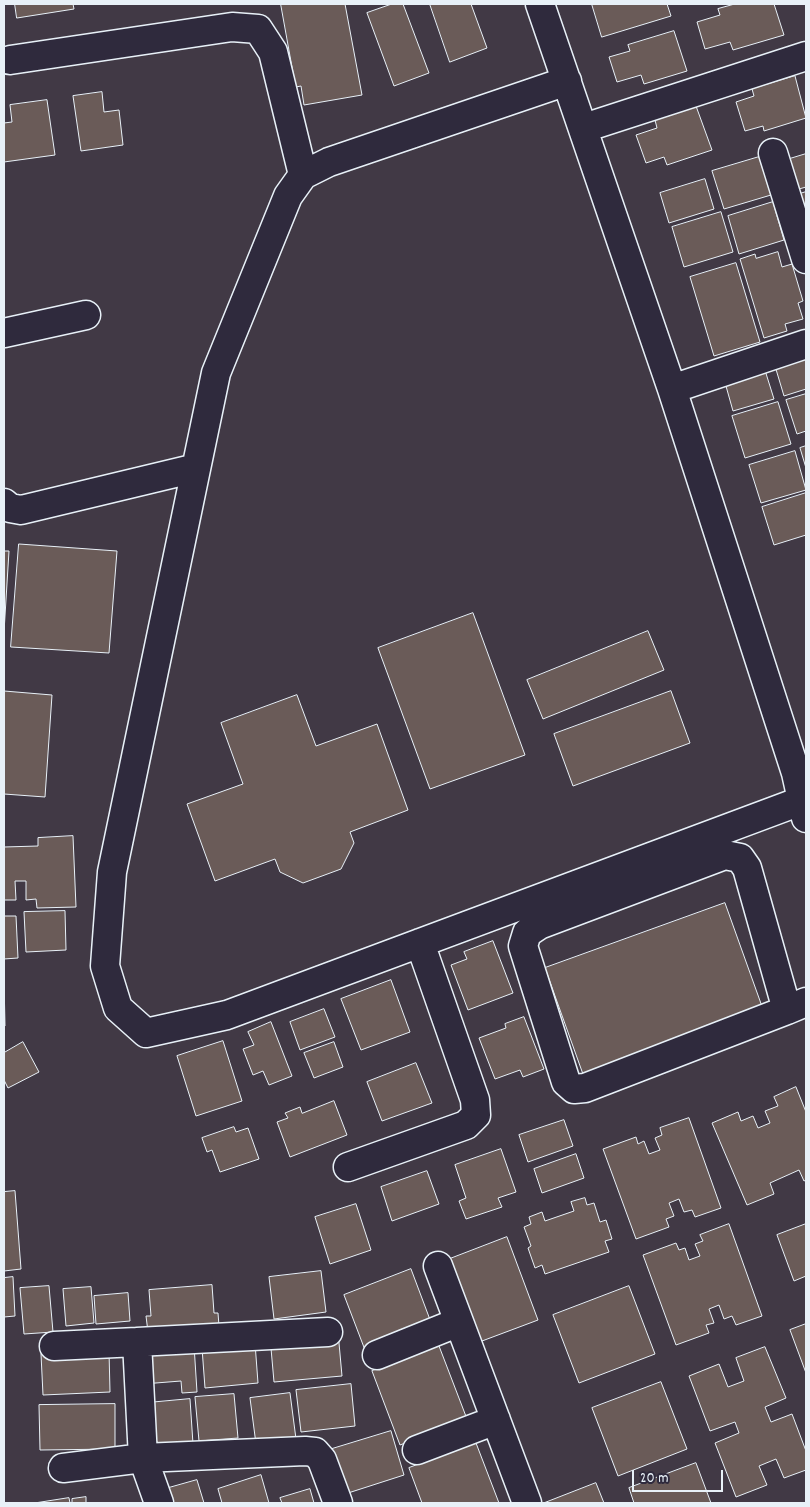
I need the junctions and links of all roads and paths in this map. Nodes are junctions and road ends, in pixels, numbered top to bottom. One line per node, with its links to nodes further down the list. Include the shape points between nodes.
1 (540, 4): 4 (street)
2 (806, 56): 5 (street)
3 (10, 60): 7 (street, via 232,27 258,29 272,52)
4 (567, 81): 5 (street); 7 (street, via 329,162)
5 (584, 128): 12 (street)
6 (773, 153): 8 (street)
7 (303, 175): 13 (street, via 288,196 216,373)
8 (806, 259)
9 (86, 315): 10 (street)
10 (4, 333)
11 (806, 344): 12 (street)
12 (672, 389): 15 (street)
13 (196, 468): 14 (street, via 21,510); 16 (street, via 112,872 105,966 118,1008 146,1033 218,1017)
14 (4, 504)
15 (805, 806): 16 (street)
16 (420, 943): 18 (street, via 476,1114 466,1125)
17 (797, 1006): 17 (street, via 574,1090 566,1082 523,946 527,933 538,925 725,855 740,858 747,868)
18 (348, 1167)
19 (438, 1266): 20 (street)
20 (459, 1322): 24 (street); 25 (street)
21 (328, 1332): 22 (street)
22 (137, 1342): 23 (street); 27 (street)
23 (54, 1346)
24 (377, 1355)
25 (496, 1420): 26 (street); 31 (street)
26 (417, 1450)
27 (143, 1458): 28 (street); 29 (street); 30 (street, via 315,1452 322,1460)
28 (63, 1468)
29 (159, 1503)
30 (338, 1503)
31 (527, 1503)

